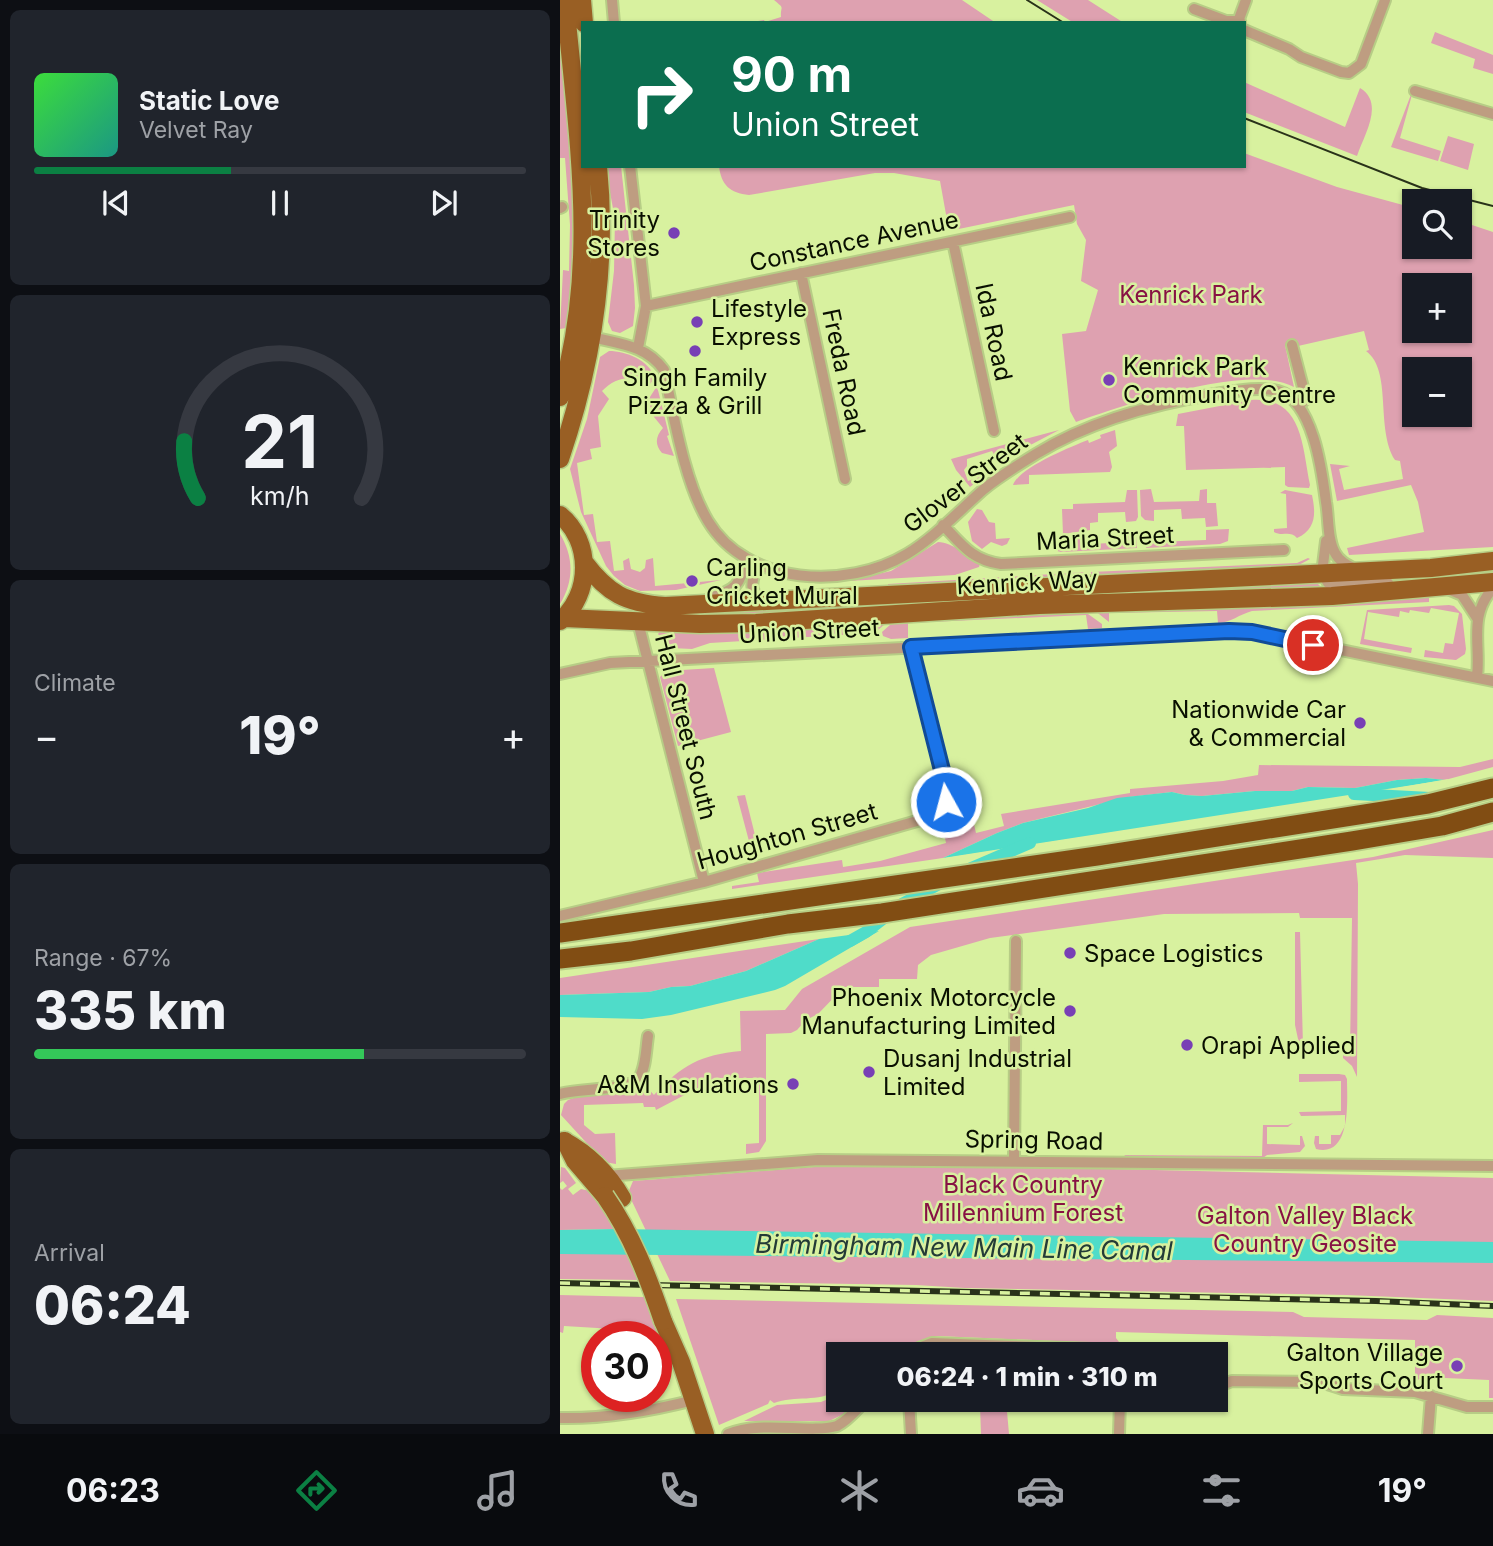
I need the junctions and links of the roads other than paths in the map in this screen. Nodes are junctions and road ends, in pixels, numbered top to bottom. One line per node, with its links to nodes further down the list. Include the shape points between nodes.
1 (565, 0): 23 (main road, via 584,231 575,336)
2 (582, 0): 7 (main road)
3 (612, 0): 8 (street)
4 (1245, 0): 10 (street)
5 (1385, 0): 11 (street, via 1361,65 1349,73 1301,57)
6 (1194, 9): 9 (street)
7 (584, 21)
8 (614, 21)
9 (1226, 21)
10 (1242, 21)
11 (1246, 27)
12 (1415, 90): 13 (street)
13 (1493, 114)
14 (598, 168): 20 (main road, via 600,275)
15 (630, 168): 19 (street)
16 (1070, 217): 17 (street, Constance Avenue)
17 (953, 242): 18 (street, Constance Avenue); 25 (street, Ida Road)
18 (801, 273): 19 (street, Constance Avenue); 27 (street, Freda Road)
19 (646, 306): 22 (street)
20 (592, 337): 22 (street, Glover Street); 26 (main road, via 577,408)
21 (1292, 345): 24 (street, via 1306,398)
22 (638, 348): 33 (street, Glover Street, via 656,358 664,370 701,509 720,538)
23 (560, 397)
24 (1299, 405): 29 (street, Glover Street, via 1278,391 1249,389 1191,398 1074,433 1003,474); 30 (street, via 1313,438)
25 (994, 431)
26 (560, 459)
27 (845, 479)
28 (562, 512): 35 (main road, via 579,541)
29 (943, 525): 32 (street, Maria Street, via 968,552 1001,564); 36 (street, Glover Street, via 907,554 860,571 804,576)
30 (1328, 525): 31 (street); 37 (street, via 1336,556)
31 (1326, 541): 38 (street); 39 (street, via 1317,561)
32 (1284, 550)
33 (745, 559): 36 (street, Glover Street); 45 (street, via 736,587)
34 (1493, 561): 37 (main road, Kenrick Way)
35 (584, 562): 45 (main road, Kenrick Way, via 609,590 631,601); 47 (main road, via 582,587)
36 (757, 565): 44 (street, via 752,589)
37 (1359, 572): 38 (main road, Kenrick Way)
38 (1322, 573): 39 (main road, Kenrick Way); 43 (street, via 1328,583 1337,585 1395,583)
39 (1298, 574): 44 (main road, Kenrick Way)
40 (1493, 582): 41 (main road, Kenrick Way)
41 (1445, 588): 43 (main road, Kenrick Way); 46 (street, via 1462,595)
42 (1493, 588): 46 (street)
43 (1414, 590): 48 (main road, Kenrick Way, via 1039,605 756,623)
44 (768, 601): 45 (main road, Kenrick Way)
45 (687, 605)
46 (1477, 618): 52 (street)
47 (562, 619): 48 (main road, Kenrick Way)
48 (638, 622): 50 (street, Hall Street South)
49 (911, 647): 50 (street, Union Street); 52 (street, Union Street, via 1252,632); 56 (street, Houghton Street, via 947,790 946,802 938,812)
50 (648, 661): 51 (street, Union Street); 56 (street, Hall Street South)
51 (560, 674)
52 (1477, 677): 53 (street, Union Street)
53 (1493, 681)
54 (1493, 788): 58 (highway, via 1428,804 1097,856)
55 (1493, 812): 60 (highway, via 1443,826 1352,841)
56 (704, 882): 57 (street, Houghton Street)
57 (560, 916)
58 (560, 933)
59 (1016, 942): 64 (street)
60 (560, 959)
61 (648, 1036): 62 (street, via 636,1082)
62 (560, 1094)
63 (561, 1141): 66 (main road, via 583,1151); 67 (main road)
64 (1014, 1160): 65 (street, Spring Road); 66 (street, Spring Road, via 818,1160)
65 (1493, 1166)
66 (606, 1176): 67 (main road)
67 (611, 1198): 70 (main road, bridge, via 668,1322)
68 (1228, 1382): 69 (street, via 1321,1382 1343,1389)
69 (1431, 1396): 71 (street, via 1467,1407); 80 (street)
70 (694, 1400): 75 (street, via 608,1416); 76 (main road)
71 (1493, 1407)
72 (854, 1412): 77 (street, via 844,1422 822,1430 752,1428)
73 (910, 1412): 78 (street)
74 (1120, 1412): 79 (street)
75 (560, 1418)
76 (705, 1434)
77 (728, 1434)
78 (911, 1434)
79 (1119, 1434)
80 (1427, 1434)

